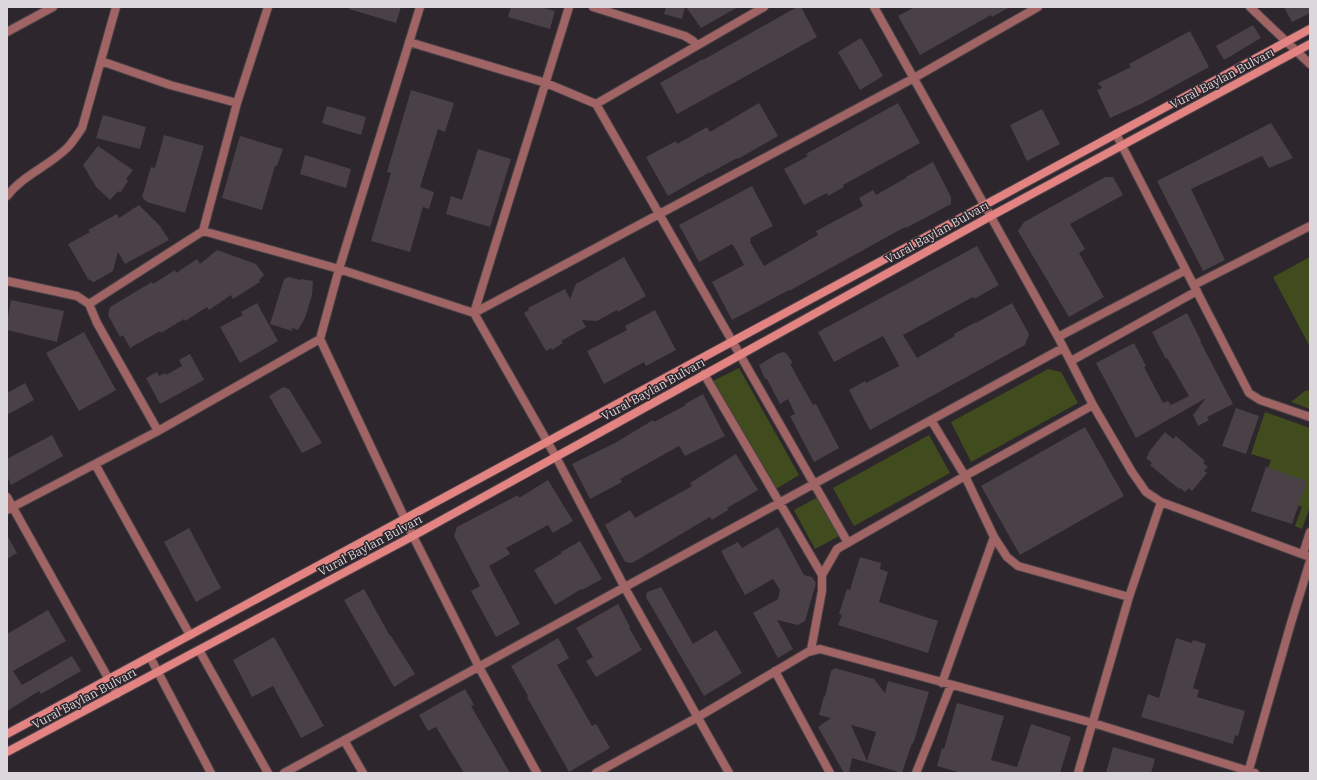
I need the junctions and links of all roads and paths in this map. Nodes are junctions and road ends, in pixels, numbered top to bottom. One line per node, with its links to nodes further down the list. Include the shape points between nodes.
1 (53, 7): 12 (street)
2 (116, 7): 18 (street)
3 (268, 7): 22 (street)
4 (420, 7): 14 (street)
5 (569, 7): 21 (street)
6 (593, 7): 16 (street, via 685,36)
7 (764, 7): 16 (street)
8 (874, 7): 20 (street)
9 (1038, 7): 20 (street)
10 (1250, 7): 13 (street)
11 (1310, 29): 13 (main road, Vural Baylan Bulvarı)
12 (7, 32)
13 (1287, 41): 17 (street); 24 (main road, Vural Baylan Bulvarı)
14 (409, 42): 21 (street); 32 (street)
15 (1310, 44): 17 (main road, Vural Baylan Bulvarı)
16 (697, 45): 23 (street)
17 (1297, 51): 19 (street); 25 (main road, Vural Baylan Bulvarı)
18 (101, 61): 22 (street, via 170,84); 26 (street, via 82,128 75,139)
19 (1310, 64)
20 (914, 78): 27 (street); 28 (street)
21 (546, 83): 23 (street); 37 (street)
22 (237, 102): 31 (street)
23 (596, 104): 28 (street)
24 (1116, 134): 25 (street); 27 (main road, Vural Baylan Bulvarı)
25 (1122, 146): 29 (main road, Vural Baylan Bulvarı); 33 (street)
26 (7, 196)
27 (984, 205): 29 (street); 40 (main road, Vural Baylan Bulvarı)
28 (659, 214): 37 (street); 40 (street)
29 (990, 216): 38 (street); 42 (main road, Vural Baylan Bulvarı)
30 (1310, 226): 35 (street)
31 (203, 231): 32 (street); 36 (street)
32 (339, 269): 37 (street); 39 (street)
33 (1186, 270): 35 (street); 38 (street)
34 (7, 281): 36 (street, via 77,296)
35 (1195, 288): 43 (street); 46 (street, via 1249,393 1260,400)
36 (89, 304): 48 (street, via 97,324)
37 (474, 313): 49 (street)
38 (1058, 337): 41 (street)
39 (320, 339): 48 (street); 58 (street)
40 (732, 342): 42 (street); 49 (main road, Vural Baylan Bulvarı)
41 (1063, 348): 43 (street); 47 (street)
42 (740, 354): 44 (main road, Vural Baylan Bulvarı); 53 (street)
43 (1071, 361): 45 (street)
44 (704, 374): 50 (main road, Vural Baylan Bulvarı); 56 (street)
45 (1093, 405): 52 (street); 55 (street, via 1132,472 1146,492)
46 (1310, 417)
47 (931, 420): 52 (street); 53 (street)
48 (158, 431): 51 (street)
49 (548, 442): 50 (street); 58 (main road, Vural Baylan Bulvarı)
50 (556, 457): 60 (main road, Vural Baylan Bulvarı); 66 (street)
51 (95, 464): 57 (street); 68 (street)
52 (965, 476): 61 (street); 62 (street)
53 (814, 484): 56 (street); 62 (street)
54 (7, 497): 57 (street)
55 (1160, 502): 63 (street); 67 (street)
56 (779, 503): 65 (street); 66 (street)
57 (10, 508): 75 (street)
58 (405, 519): 60 (street); 68 (main road, Vural Baylan Bulvarı)
59 (1310, 532): 63 (street)
60 (413, 536): 69 (main road, Vural Baylan Bulvarı); 72 (street)
61 (994, 537): 67 (street, via 1007,557 1018,566); 76 (street)
62 (848, 543): 65 (street, via 837,549)
63 (1306, 555)
64 (1310, 561): 84 (street)
65 (822, 575): 70 (street, via 822,591)
66 (625, 588): 72 (street); 79 (street)
67 (1130, 597): 80 (street)
68 (190, 635): 71 (main road, Vural Baylan Bulvarı)
69 (199, 650): 74 (main road, Vural Baylan Bulvarı); 86 (street)
70 (811, 650): 73 (street); 76 (street, via 820,649)
71 (150, 657): 74 (street); 75 (main road, Vural Baylan Bulvarı)
72 (478, 667): 82 (street); 89 (street)
73 (775, 671): 79 (street); 92 (street)
74 (159, 672): 78 (main road, Vural Baylan Bulvarı); 85 (street)
75 (110, 679): 78 (street); 81 (main road, Vural Baylan Bulvarı)
76 (942, 683): 77 (street)
77 (952, 685): 80 (street); 93 (street)
78 (117, 694): 83 (main road, Vural Baylan Bulvarı)
79 (698, 718): 90 (street); 91 (street)
80 (1093, 723): 84 (street); 94 (street)
81 (7, 734)
82 (344, 740): 87 (street); 88 (street)
83 (7, 752)
84 (1251, 772)
85 (211, 773)
86 (268, 773)
87 (284, 773)
88 (363, 773)
89 (537, 773)
90 (596, 773)
91 (729, 773)
92 (830, 773)
93 (916, 773)
94 (1078, 773)

